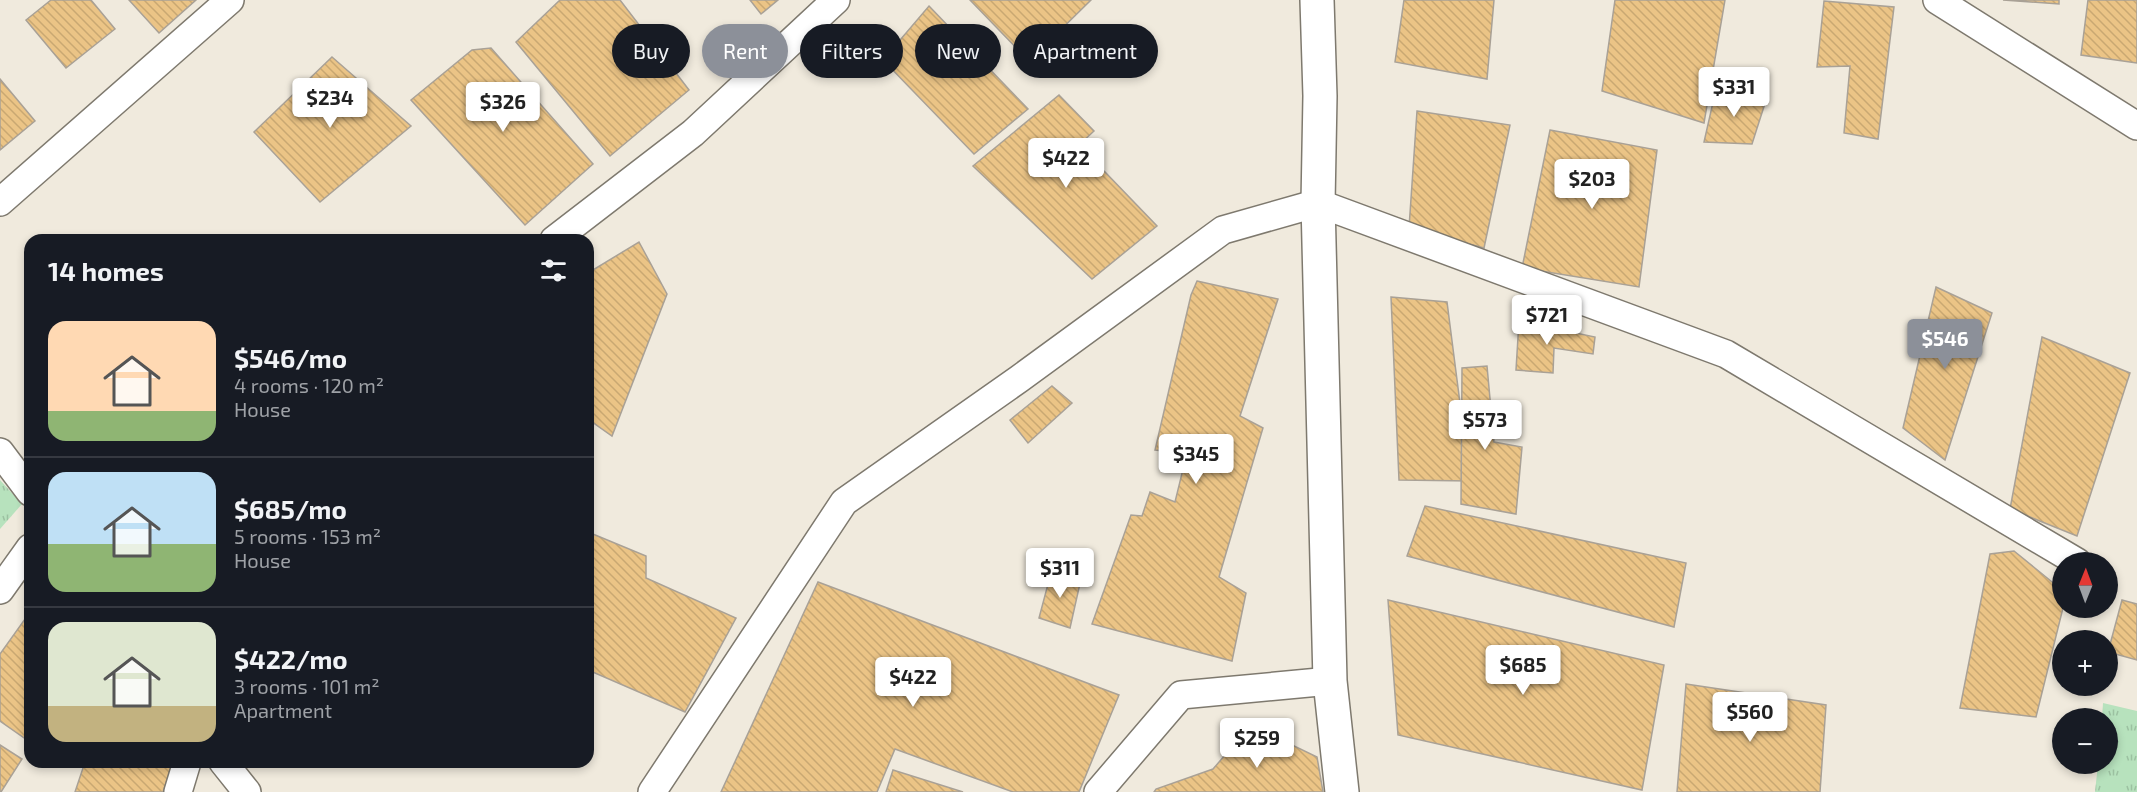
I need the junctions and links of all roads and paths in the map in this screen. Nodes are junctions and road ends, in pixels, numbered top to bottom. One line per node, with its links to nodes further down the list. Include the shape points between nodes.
1 (230, 0): 6 (street)
2 (836, 0): 8 (street, via 693,133)
3 (1317, 0): 7 (street)
4 (1937, 0): 5 (street)
5 (2137, 126)
6 (0, 202)
7 (1318, 203): 11 (street, via 1725,354); 14 (street); 19 (street, via 1223,230 844,502)
8 (562, 234)
9 (0, 452): 10 (street)
10 (24, 484)
11 (2060, 552)
12 (24, 556): 13 (street)
13 (0, 590)
14 (1330, 681): 20 (street, via 1181,695); 21 (street)
15 (186, 768): 17 (street)
16 (228, 768): 18 (street)
17 (178, 792)
18 (247, 792)
19 (652, 792)
20 (1098, 792)
21 (1342, 792)

